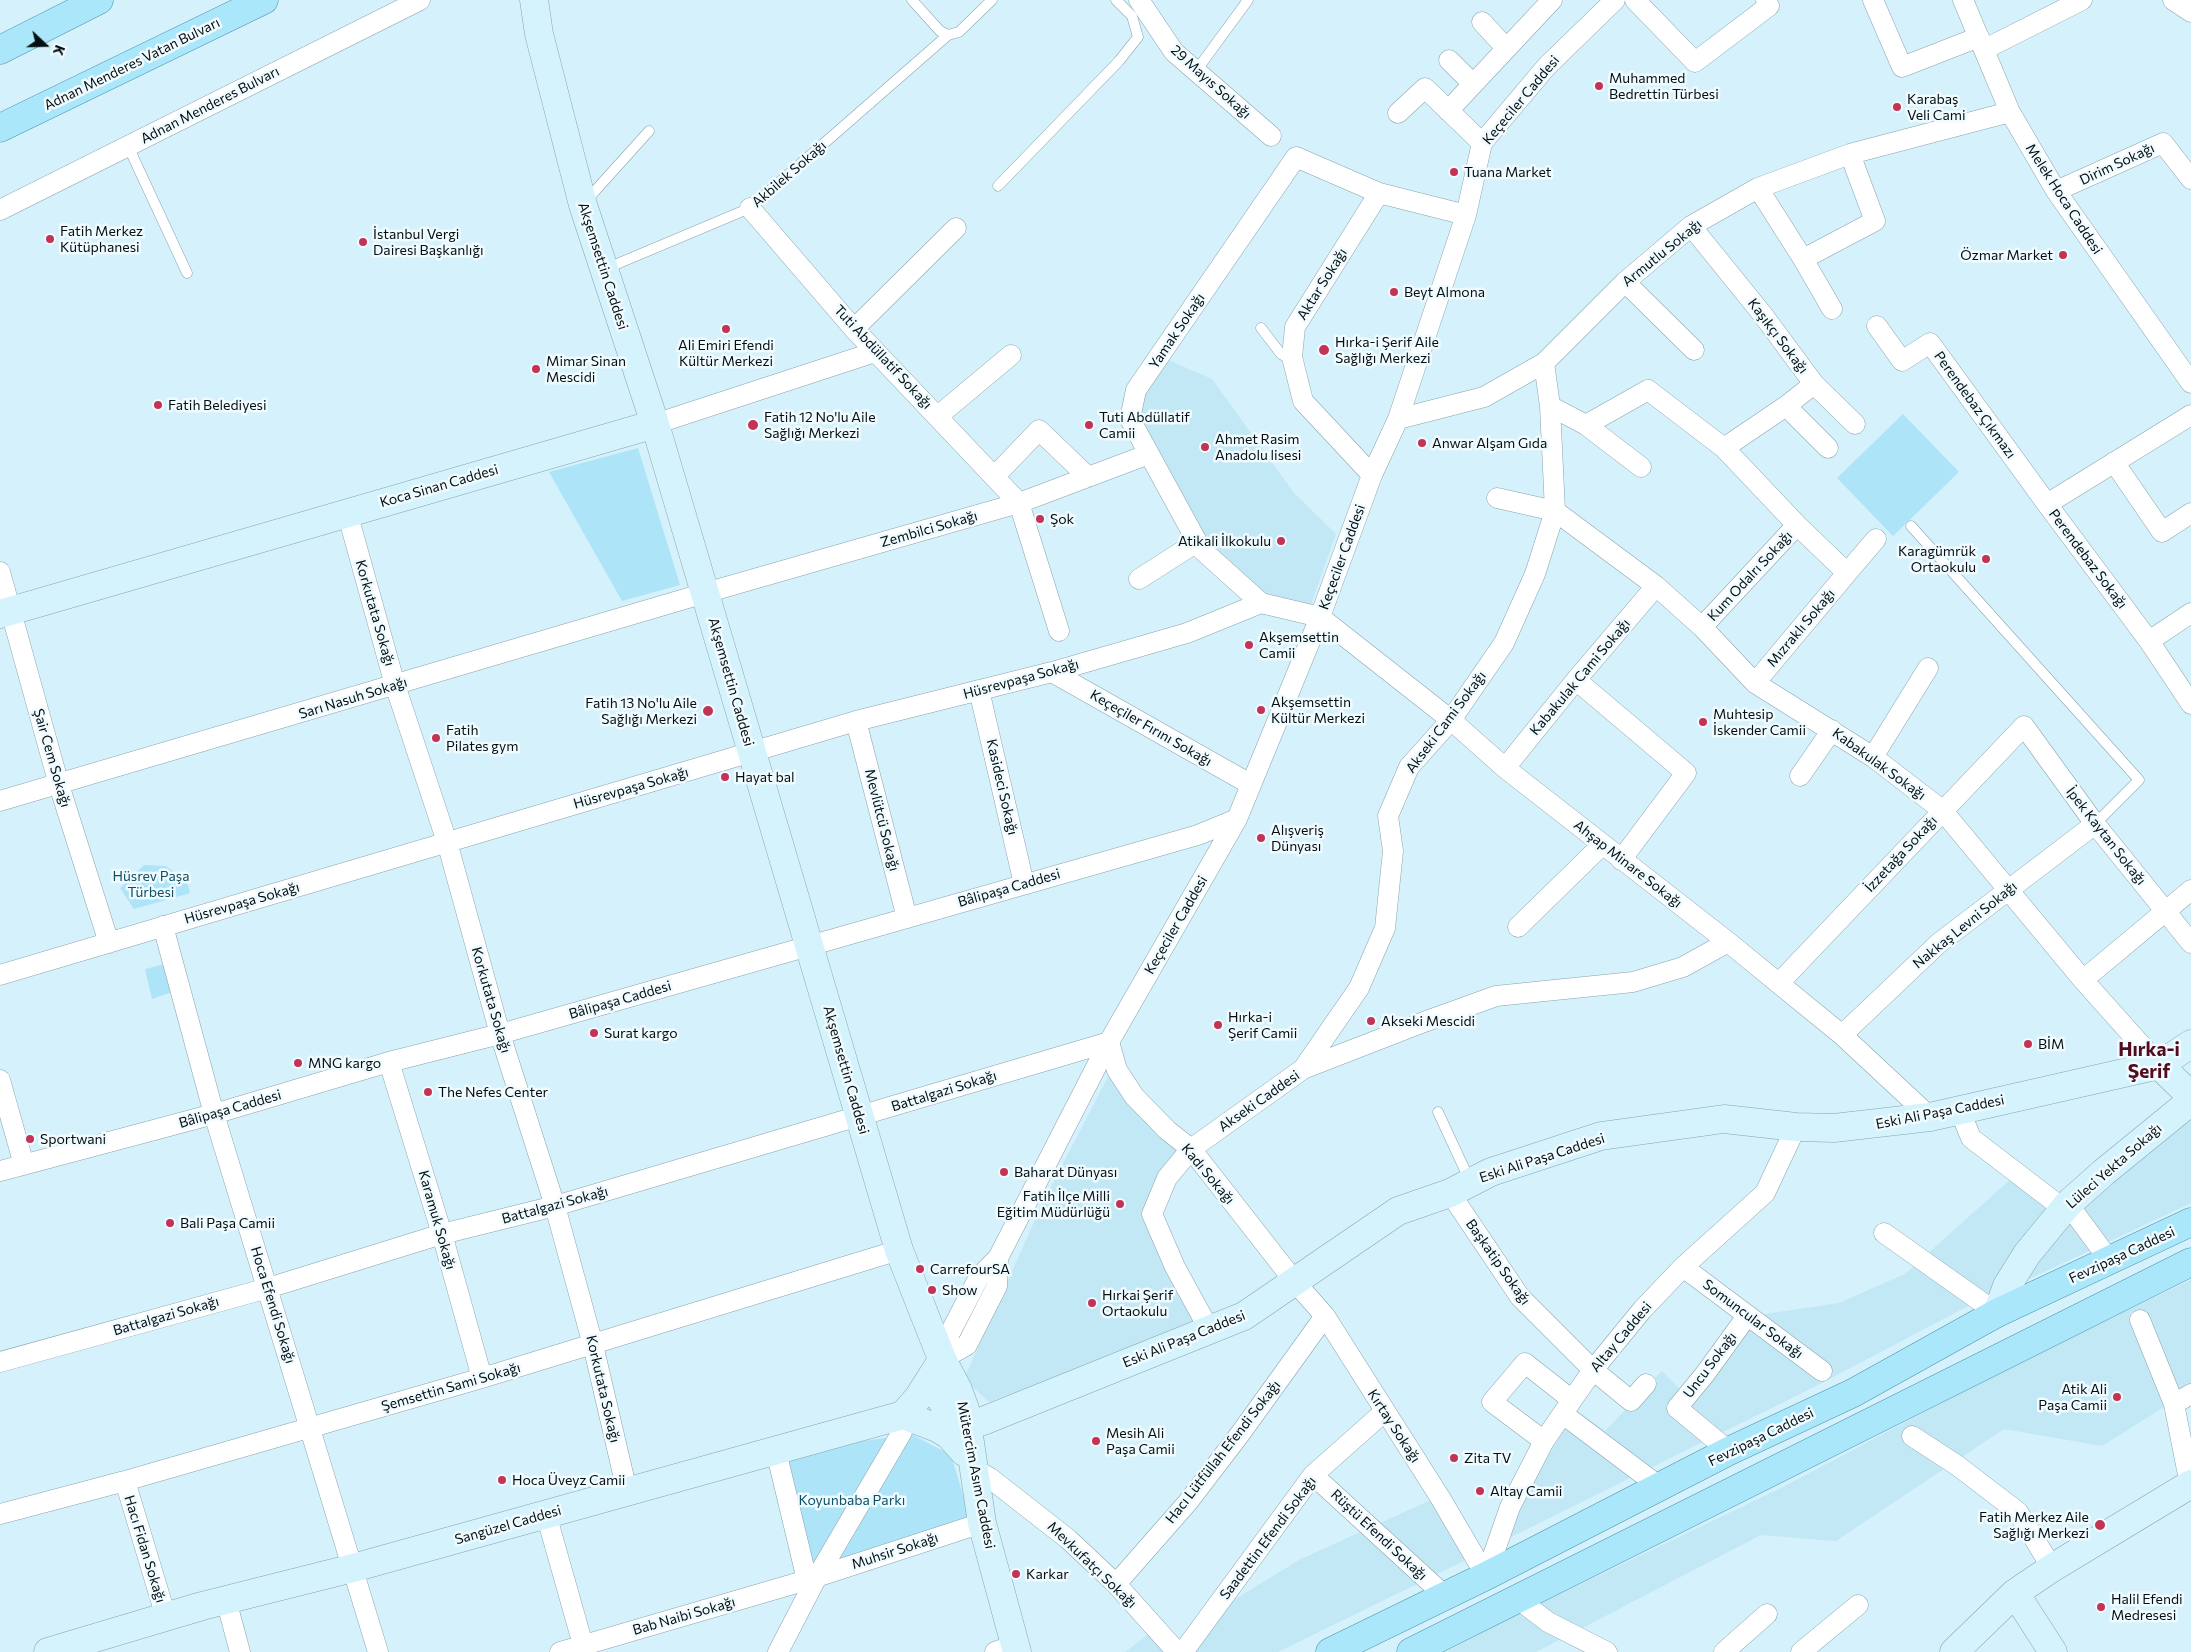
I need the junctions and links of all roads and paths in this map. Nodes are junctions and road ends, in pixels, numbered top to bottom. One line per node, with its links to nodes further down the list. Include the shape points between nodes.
1 (99, 0): 23 (main road)
2 (264, 0): 29 (main road, Adnan Menderes Vatan Bulvarı)
3 (420, 0): 33 (street, Adnan Menderes Bulvarı)
4 (534, 0): 40 (street, Akşemsettin Caddesi, via 539,34)
5 (912, 0): 20 (lane, via 940,31)
6 (992, 0): 20 (lane, Akbilek Sokağı, via 959,32)
7 (1116, 0): 36 (lane, via 1132,16 1138,37 1119,61)
8 (1139, 0): 25 (street, 29 Mayıs Sokağı, via 1174,52)
9 (1248, 0): 25 (lane)
10 (1615, 0): 32 (street, Keçeciler Caddesi, via 1548,66)
11 (1635, 0): 16 (street, via 1695,62)
12 (1873, 0): 21 (street, via 1902,67)
13 (1963, 0): 21 (street, Melek Hoca Caddesi)
14 (2082, 0): 21 (street)
15 (2173, 0): 18 (street)
16 (1767, 3)
17 (1541, 4): 22 (street)
18 (2191, 12)
19 (1482, 22): 22 (street)
20 (948, 35): 41 (lane, Akbilek Sokağı)
21 (1982, 43): 27 (street, Melek Hoca Caddesi)
22 (1506, 48): 26 (street)
23 (0, 50)
24 (1449, 60): 26 (street, via 1473,84)
25 (1196, 71): 31 (street, 29 Mayıs Sokağı)
26 (1448, 111): 28 (street, via 1425,88); 32 (street)
27 (2010, 112): 34 (street, Armutlu Sokağı); 38 (street, Melek Hoca Caddesi)
28 (1398, 113)
29 (0, 128)
30 (649, 131): 40 (lane)
31 (1271, 136)
32 (1482, 143): 43 (street, Keçeciler Caddesi)
33 (128, 146): 42 (street, Adnan Menderes Bulvarı); 48 (lane)
34 (1850, 154): 37 (street, Armutlu Sokağı); 46 (street, via 1875,221)
35 (2191, 178): 38 (street, Dirim Sokağı, via 2163,143)
36 (998, 186)
37 (1758, 188): 44 (street, Armutlu Sokağı); 46 (street)
38 (2056, 191): 59 (street, Melek Hoca Caddesi)
39 (1379, 193): 43 (street, Yamak Sokağı); 57 (street, Aktar Sokağı, via 1295,327); 71 (street, Yamak Sokağı, via 1296,157 1136,390 1130,419)
40 (583, 205): 47 (street, Akşemsettin Caddesi)
41 (750, 208): 47 (lane, Akbilek Sokağı); 53 (street, Tuti Abdüllatif Sokağı)
42 (0, 210)
43 (1466, 215): 65 (street, Keçeciler Caddesi)
44 (1690, 226): 49 (street, Armutlu Sokağı); 60 (street, Kaşıkçı Sokağı)
45 (956, 228): 53 (street)
46 (1803, 259): 50 (street)
47 (604, 270): 66 (street, Akşemsettin Caddesi)
48 (188, 273)
49 (1625, 282): 54 (street); 58 (street, Armutlu Sokağı)
50 (1832, 309)
51 (1877, 326): 79 (street, Perendebaz Çıkmazı, via 1902,361 1930,343)
52 (1261, 328): 57 (lane, via 1281,354)
53 (854, 329): 55 (street, Tuti Abdüllatif Sokağı)
54 (1694, 350)
55 (875, 352): 64 (street, Tuti Abdüllatif Sokağı); 66 (street, Koca Sinan Caddesi)
56 (1011, 355): 64 (street)
57 (1293, 361): 74 (street, Aktar Sokağı, via 1304,400)
58 (1544, 363): 61 (street, Akseki Cami Sokağı); 65 (street, Armutlu Sokağı, via 1484,397)
59 (2191, 383)
60 (1814, 384): 62 (street, Kaşıkçı Sokağı); 67 (street)
61 (1550, 406): 68 (street); 80 (street, Akseki Cami Sokağı)
62 (1786, 406): 69 (street, Kaşıkçı Sokağı); 70 (street)
63 (2191, 414): 72 (street, Perendebaz Sokağı)
64 (938, 416): 75 (street, Tuti Abdüllatif Sokağı)
65 (1398, 419): 74 (street, Keçeciler Caddesi)
66 (655, 424): 81 (street, Koca Sinan Caddesi); 91 (street, Akşemsettin Caddesi)
67 (1855, 424)
68 (1586, 425): 69 (street, via 1648,390); 73 (street)
69 (1724, 448): 83 (street)
70 (1828, 448)
71 (1149, 454): 76 (street, Zembilci Sokağı); 86 (street, Yamak Sokağı)
72 (2114, 462): 79 (street, Perendebaz Sokağı); 82 (street, via 2162,532)
73 (1641, 467)
74 (1372, 475): 95 (street, Keçeciler Caddesi)
75 (994, 477): 76 (street, via 1039,430); 78 (street, Tuti Abdüllatif Sokağı)
76 (1088, 477): 78 (street, Zembilci Sokağı)
77 (1497, 498): 80 (street)
78 (1019, 503): 91 (street, Zembilci Sokağı); 97 (street)
79 (2047, 504): 98 (street, Perendebaz Sokağı)
80 (1555, 511): 90 (street, Kabakulak Sokağı); 106 (street, Akseki Cami Sokağı, via 1535,574 1504,643)
81 (347, 512): 93 (street, Koca Sinan Caddesi); 103 (street, Korkutata Sokağı)
82 (2191, 513)
83 (1797, 525): 88 (street); 96 (street, Kum Odalrı Sokağı)
84 (1911, 526): 119 (lane, via 2140,780)
85 (1876, 539): 88 (street, Mızraklı Sokağı)
86 (1197, 542): 89 (street); 92 (street, Yamak Sokağı)
87 (0, 572): 93 (street, Şair Cem Sokağı)
88 (1847, 573): 102 (street, Mızraklı Sokağı)
89 (1139, 579)
90 (1656, 586): 96 (street, Kabakulak Sokağı); 101 (street, Kabakulak Cami Sokağı)
91 (705, 592): 103 (street, Sarı Nasuh Sokağı); 110 (street, Akşemsettin Caddesi)
92 (1261, 603): 95 (street, Yamak Sokağı); 100 (street, Hüsrevpaşa Sokağı, via 1187,633)
93 (5, 613): 115 (street, Şair Cem Sokağı)
94 (2191, 613): 98 (street)
95 (1320, 617): 106 (street, Ahşap Minare Sokağı); 114 (street, Keçeciler Caddesi)
96 (1702, 627): 102 (street, Kabakulak Sokağı)
97 (1059, 631)
98 (2150, 641): 105 (street, Perendebaz Sokağı)
99 (1928, 668): 111 (street)
100 (1052, 672): 104 (street, Hüsrevpaşa Sokağı); 114 (street, Keçeçiler Fırını Sokağı)
101 (1576, 680): 112 (street, Kabakulak Cami Sokağı); 122 (street, via 1686,772)
102 (1755, 683): 109 (street, Kabakulak Sokağı)
103 (395, 685): 115 (street, Sarı Nasuh Sokağı); 120 (street, Korkutata Sokağı)
104 (979, 690): 107 (street, Hüsrevpaşa Sokağı); 123 (street, Kasideci Sokağı)
105 (2191, 704)
106 (1451, 720): 112 (street, Ahşap Minare Sokağı); 143 (street, Akseki Cami Sokağı, via 1409,767 1388,816 1393,850 1385,928 1359,988)
107 (856, 722): 110 (street, Hüsrevpaşa Sokağı); 127 (street, Mevlütcü Sokağı)
108 (2024, 726): 117 (street, İzzetağa Sokağı); 119 (street, İpek Kaytan Sokağı)
109 (1832, 730): 111 (street, Kabakulak Sokağı); 113 (street)
110 (752, 752): 120 (street, Hüsrevpaşa Sokağı); 133 (street, Akşemsettin Caddesi)
111 (1873, 757): 117 (street, Kabakulak Sokağı)
112 (1506, 768): 121 (street, Ahşap Minare Sokağı)
113 (1800, 776)
114 (1250, 784): 118 (street, Keçeciler Caddesi)
115 (59, 785): 116 (street, Sarı Nasuh Sokağı); 131 (street, Şair Cem Sokağı)
116 (0, 801)
117 (1942, 810): 124 (street, Kabakulak Sokağı); 136 (street, İzzetağa Sokağı)
118 (1237, 819): 123 (street, Bâlipaşa Caddesi, via 1198,835); 139 (street, Keçeciler Caddesi)
119 (2095, 824): 124 (street, Nakkaş Levni Sokağı); 126 (street, İpek Kaytan Sokağı)
120 (447, 842): 128 (street, Hüsrevpaşa Sokağı); 137 (street, Korkutata Sokağı)
121 (1602, 845): 122 (street, Ahşap Minare Sokağı); 129 (street)
122 (1621, 860): 130 (street, Ahşap Minare Sokağı)
123 (1024, 884): 127 (street, Bâlipaşa Caddesi)
124 (2007, 890): 135 (street, Kabakulak Sokağı); 138 (street, Nakkaş Levni Sokağı, via 1939,943)
125 (2191, 890): 126 (street)
126 (2166, 913): 132 (street, İpek Kaytan Sokağı); 135 (street)
127 (907, 918): 133 (street, Bâlipaşa Caddesi)
128 (163, 926): 131 (street, Hüsrevpaşa Sokağı); 149 (street, Hoca Efendi Sokağı)
129 (1518, 927)
130 (1728, 942): 136 (street, Ahşap Minare Sokağı); 143 (street, Akseki Caddesi, via 1682,968 1633,982 1496,996)
131 (109, 943): 134 (street, Hüsrevpaşa Sokağı)
132 (2191, 943)
133 (809, 946): 137 (street, Bâlipaşa Caddesi); 150 (street, Akşemsettin Caddesi)
134 (0, 975)
135 (2083, 980): 142 (street, Kabakulak Sokağı)
136 (1779, 983): 138 (street, Ahşap Minare Sokağı)
137 (500, 1034): 141 (street, Bâlipaşa Caddesi); 158 (street, Korkutata Sokağı)
138 (1842, 1034): 151 (street, Ahşap Minare Sokağı)
139 (1109, 1042): 150 (street, Battalgazi Sokağı); 153 (street, Kadı Sokağı, via 1117,1070 1134,1096); 174 (street, Keçeciler Caddesi, via 998,1258 979,1277 949,1335)
140 (2191, 1044): 142 (street, Eski Ali Paşa Caddesi)
141 (389, 1062): 149 (street, Bâlipaşa Caddesi); 161 (street, Karamuk Sokağı)
142 (2159, 1064): 145 (street); 147 (street, Eski Ali Paşa Caddesi)
143 (1303, 1069): 153 (street, Akseki Caddesi)
144 (0, 1080): 154 (street)
145 (2191, 1096)
146 (2191, 1101): 157 (street, Lüleci Yekta Sokağı)
147 (1960, 1111): 151 (street, Eski Ali Paşa Caddesi); 157 (street, via 1971,1138 2056,1203)
148 (1438, 1112): 156 (lane)
149 (214, 1114): 154 (street, Bâlipaşa Caddesi); 167 (street, Hoca Efendi Sokağı)
150 (859, 1116): 158 (street, Battalgazi Sokağı); 162 (street, Akşemsettin Caddesi)
151 (1930, 1117): 152 (street, Eski Ali Paşa Caddesi, via 1863,1126)
152 (1796, 1127): 156 (street, Eski Ali Paşa Caddesi, via 1724,1119 1601,1136 1491,1172); 165 (street, Altay Caddesi, via 1765,1193)
153 (1190, 1149): 166 (street, Kadı Sokağı); 172 (street, Akseki Caddesi, via 1167,1178 1152,1214 1175,1267)
154 (24, 1165): 155 (street, Bâlipaşa Caddesi)
155 (0, 1171)
156 (1461, 1187): 166 (street, Eski Ali Paşa Caddesi, via 1398,1211); 176 (street, Başkatip Sokağı, via 1520,1297)
157 (2068, 1204): 163 (street); 168 (street, Lüleci Yekta Sokağı, via 2027,1254 2006,1286)
158 (555, 1206): 161 (street, Battalgazi Sokağı); 173 (street, Korkutata Sokağı)
159 (2191, 1222): 163 (main road, Fevzipaşa Caddesi)
160 (1884, 1233): 168 (street)
161 (442, 1234): 167 (street, Battalgazi Sokağı); 178 (street, Karamuk Sokağı)
162 (899, 1250): 173 (street, Şemsettin Sami Sokağı); 174 (street, Akşemsettin Caddesi)
163 (2110, 1261): 168 (main road, Fevzipaşa Caddesi)
164 (2191, 1262): 186 (main road)
165 (1683, 1268): 170 (street, Somuncular Sokağı); 176 (street, Altay Caddesi, via 1642,1310)
166 (1295, 1282): 169 (street, Kırtay Sokağı); 172 (street, Eski Ali Paşa Caddesi, via 1244,1316)
167 (268, 1288): 175 (street, Battalgazi Sokağı); 188 (street, Hoca Efendi Sokağı)
168 (1997, 1313): 180 (main road, Fevzipaşa Caddesi)
169 (1325, 1316): 184 (street, Kırtay Sokağı); 206 (street, Hacı Lütfüllah Efendi Sokağı, via 1188,1502)
170 (1747, 1316): 177 (street, Somuncular Sokağı); 192 (street, Uncu Sokağı, via 1677,1408)
171 (2140, 1320): 182 (street)
172 (1210, 1331): 187 (street, Eski Ali Paşa Caddesi)
173 (593, 1345): 178 (street, Şemsettin Sami Sokağı); 198 (street, Korkutata Sokağı)
174 (942, 1359): 185 (street, via 918,1398); 187 (street, Mütercim Asım Caddesi, via 958,1390)
175 (0, 1362)
176 (1593, 1370): 179 (street, Başkatip Sokağı, via 1631,1401); 183 (street, Altay Caddesi)
177 (1822, 1371)
178 (482, 1378): 188 (street, Şemsettin Sami Sokağı)
179 (1646, 1384)
180 (1853, 1393): 186 (main road); 192 (main road, Fevzipaşa Caddesi)
181 (2191, 1394): 182 (street)
182 (2174, 1404): 196 (street)
183 (1567, 1407): 190 (street, Altay Caddesi); 190 (street, via 1525,1363 1492,1402); 197 (street)
184 (1384, 1412): 194 (street, Saadettin Efendi Sokağı); 204 (street, Kırtay Sokağı)
185 (903, 1415): 191 (street, Sangüzel Caddesi); 193 (street, via 949,1435 960,1445); 205 (street, via 902,1432)
186 (1882, 1417): 209 (main road)
187 (969, 1425): 193 (street, Mütercim Asım Caddesi)
188 (309, 1428): 195 (street, Şemsettin Sami Sokağı); 202 (street, Hoca Efendi Sokağı)
189 (1912, 1436): 203 (street, via 2018,1512)
190 (1544, 1441): 204 (street, Altay Caddesi, via 1510,1507)
191 (776, 1451): 198 (street, Sangüzel Caddesi); 205 (street)
192 (1729, 1451): 197 (main road, Fevzipaşa Caddesi)
193 (975, 1469): 201 (street, Mütercim Asım Caddesi); 206 (street, Mevkufatçı Sokağı, via 1068,1539)
194 (1313, 1475): 208 (street, Rüştü Efendi Sokağı); 224 (street, Saadettin Efendi Sokağı)
195 (125, 1480): 199 (street, Şemsettin Sami Sokağı); 213 (street, Hacı Fidan Sokağı)
196 (2191, 1484): 203 (street)
197 (1660, 1488): 204 (main road, Fevzipaşa Caddesi)
198 (627, 1491): 200 (street, Sangüzel Caddesi)
199 (0, 1514)
200 (546, 1514): 202 (street, Sangüzel Caddesi); 215 (street)
201 (982, 1523): 205 (street, Muhsir Sokağı); 216 (street, Mütercim Asım Caddesi)
202 (353, 1568): 210 (street, Sangüzel Caddesi); 220 (street, Hoca Efendi Sokağı)
203 (2052, 1568): 207 (street)
204 (1486, 1576): 208 (main road, Fevzipaşa Caddesi)
205 (812, 1579): 215 (street, Bab Naibi Sokağı); 222 (street)
206 (1116, 1584): 223 (street, Mevkufatçı Sokağı)
207 (2015, 1593): 229 (street); 230 (street)
208 (1444, 1595): 225 (main road, Fevzipaşa Caddesi)
209 (1518, 1599): 217 (main road); 226 (street, via 1548,1622)
210 (226, 1600): 213 (street, Sangüzel Caddesi); 219 (street)
211 (1858, 1605): 228 (street)
212 (1767, 1614): 227 (street)
213 (166, 1617): 214 (street, Sangüzel Caddesi)
214 (96, 1645): 218 (street, Sangüzel Caddesi)
215 (583, 1645): 221 (street, Bab Naibi Sokağı)
216 (1009, 1650)
217 (1417, 1651)
218 (48, 1652)
219 (240, 1652)
220 (378, 1652)
221 (560, 1652)
222 (778, 1652)
223 (1177, 1652)
224 (1183, 1652)
225 (1330, 1652)
226 (1607, 1652)
227 (1724, 1652)
228 (1801, 1652)
229 (1954, 1652)
230 (2053, 1652)

